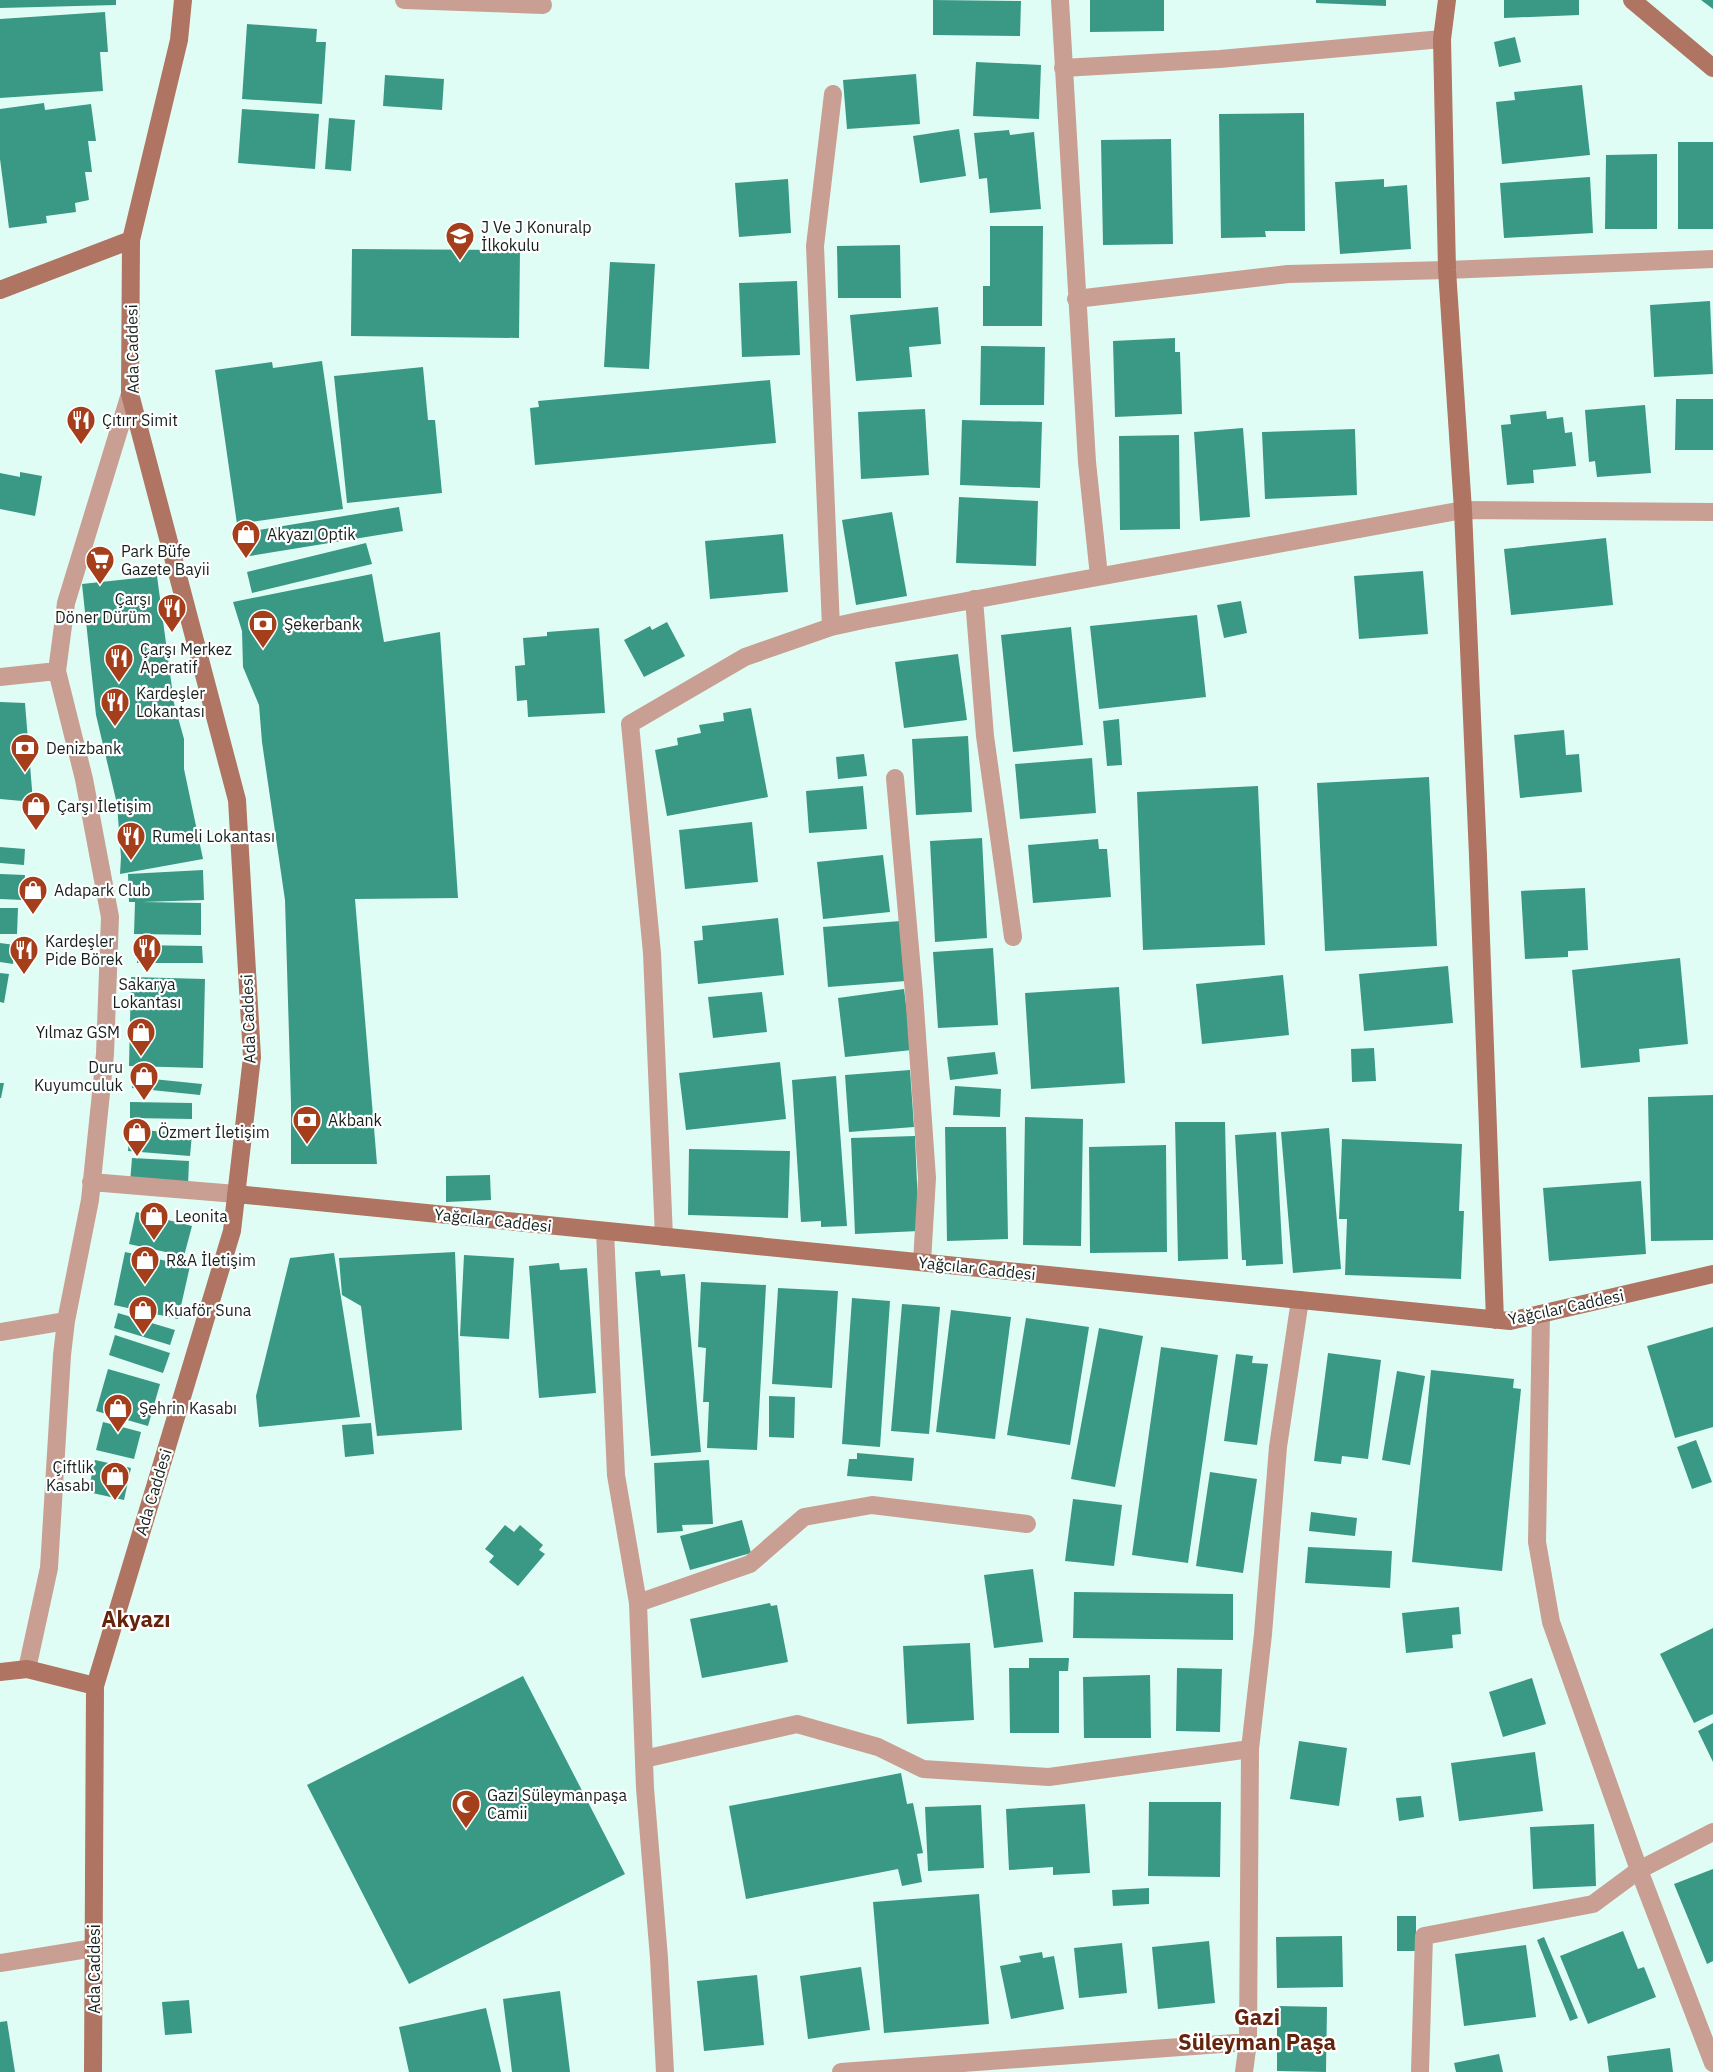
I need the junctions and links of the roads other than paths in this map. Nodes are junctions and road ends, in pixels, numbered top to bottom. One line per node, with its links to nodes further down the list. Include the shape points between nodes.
1 (183, 0): 11 (main road, Ada Caddesi, via 179,40)
2 (404, 0): 6 (street)
3 (1060, 0): 8 (street)
4 (1447, 0): 7 (main road)
5 (1632, 0): 9 (main road)
6 (543, 5)
7 (1442, 39): 8 (street, via 1220,59); 13 (main road)
8 (1063, 68): 15 (street)
9 (1713, 68)
10 (833, 94): 21 (street, via 815,246)
11 (131, 240): 14 (main road); 16 (main road, Ada Caddesi)
12 (1713, 259): 13 (street)
13 (1447, 270): 15 (street, via 1288,274); 17 (main road)
14 (0, 290)
15 (1076, 299): 19 (street)
16 (130, 394): 22 (street, via 66,603); 27 (main road, Ada Caddesi, via 237,800 252,1057)
17 (1463, 510): 18 (street); 19 (street); 34 (main road)
18 (1713, 512)
19 (1099, 576): 20 (street)
20 (974, 599): 21 (street); 25 (street, via 985,736)
21 (831, 627): 29 (street, via 746,657 630,724 652,953)
22 (57, 671): 23 (street); 26 (street, via 84,779 110,917 105,1054)
23 (0, 677)
24 (895, 778): 30 (street, via 927,1178)
25 (1013, 937)
26 (91, 1182): 27 (street); 35 (street)
27 (236, 1194): 28 (main road, Yağcılar Caddesi); 41 (main road, Ada Caddesi, via 232,1231)
28 (604, 1231): 29 (main road, Yağcılar Caddesi); 38 (street, via 615,1475)
29 (664, 1237): 30 (main road, Yağcılar Caddesi)
30 (922, 1262): 32 (main road, Yağcılar Caddesi)
31 (1713, 1274): 33 (main road, Yağcılar Caddesi)
32 (1300, 1300): 34 (main road, Yağcılar Caddesi); 42 (street, via 1278,1447)
33 (1541, 1314): 34 (main road, Yağcılar Caddesi, via 1510,1322); 45 (street, via 1537,1542 1551,1622)
34 (1495, 1320)
35 (66, 1321): 36 (street); 39 (street, via 49,1568)
36 (0, 1332)
37 (1027, 1524): 38 (street, via 872,1505 804,1517 750,1564)
38 (638, 1603): 43 (street)
39 (27, 1669): 40 (main road); 41 (main road)
40 (0, 1672)
41 (95, 1686): 46 (main road, Ada Caddesi)
42 (1250, 1749): 43 (street, via 1049,1777 923,1769 878,1747 797,1724); 48 (street)
43 (644, 1759): 51 (street)
44 (1713, 1832): 45 (street)
45 (1639, 1870): 49 (street); 54 (street, via 1593,1904 1424,1935)
46 (94, 1948): 47 (street); 50 (main road, Ada Caddesi)
47 (0, 1964)
48 (1248, 2042): 52 (street); 53 (street)
49 (1713, 2063)
50 (93, 2072)
51 (665, 2072)
52 (841, 2072)
53 (1244, 2072)
54 (1420, 2072)

